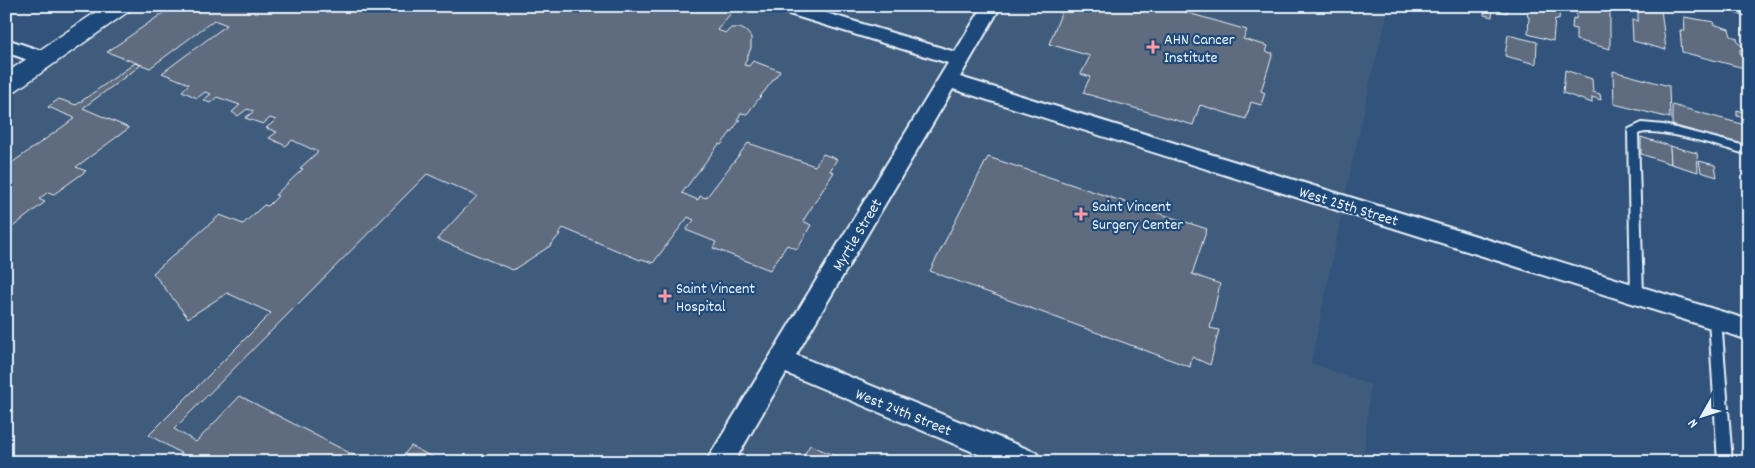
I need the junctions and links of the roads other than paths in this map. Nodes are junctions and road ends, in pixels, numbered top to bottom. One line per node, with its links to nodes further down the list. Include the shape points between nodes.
1 (121, 6): 7 (street)
2 (782, 6): 8 (street)
3 (992, 6): 8 (street, Myrtle Street)
4 (1738, 6): 5 (street)
5 (1749, 9)
6 (6, 44): 7 (street)
7 (44, 59): 10 (street)
8 (960, 60): 9 (street, Myrtle Street)
9 (948, 80): 12 (street, West 25th Street); 15 (street, Myrtle Street)
10 (6, 85)
11 (1749, 151): 12 (lane, via 1664,129 1642,127 1633,132)
12 (1637, 294): 13 (street, West 25th Street)
13 (1715, 319): 14 (street, West 25th Street); 18 (lane)
14 (1749, 330)
15 (780, 360): 16 (street, Myrtle Street); 17 (street, West 24th Street)
16 (719, 462)
17 (1028, 462)
18 (1725, 462)

